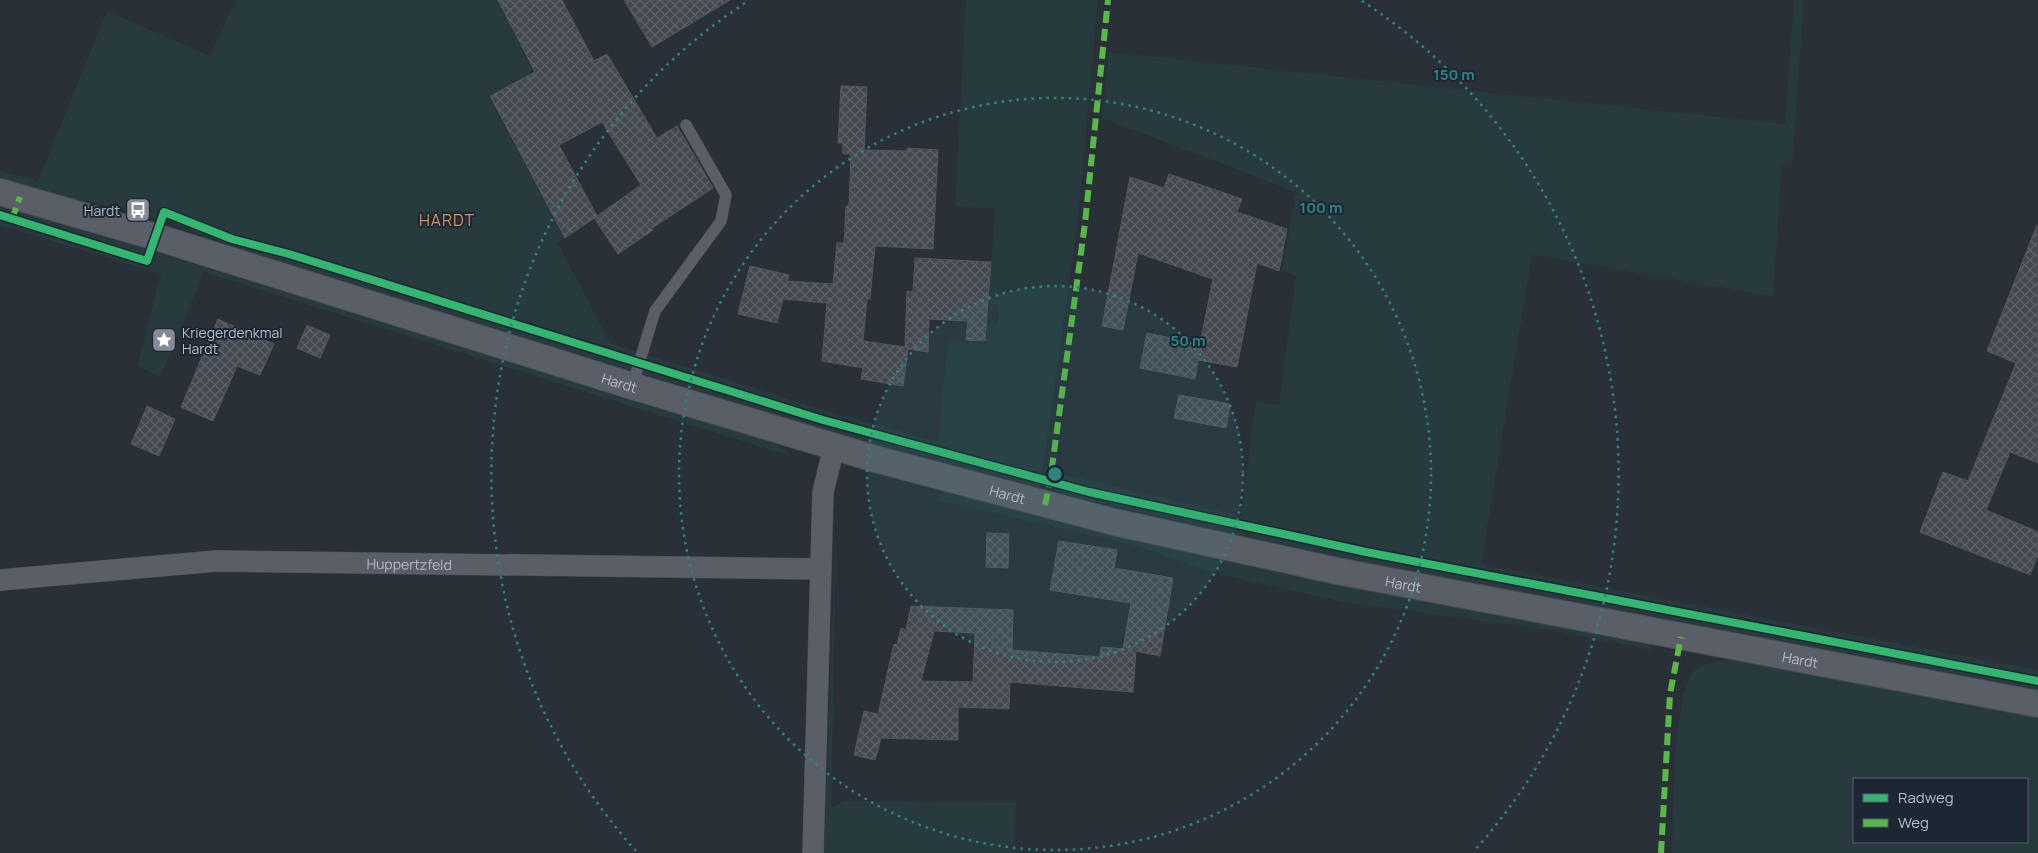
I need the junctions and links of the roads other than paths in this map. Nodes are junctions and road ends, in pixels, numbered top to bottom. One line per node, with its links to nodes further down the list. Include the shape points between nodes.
1 (686, 125): 3 (lane, via 726,195 721,221 655,311)
2 (0, 192): 3 (street, Hardt, via 165,240)
3 (632, 386): 4 (street, Hardt)
4 (834, 447): 5 (street, via 824,492); 7 (street, Hardt, via 1045,505 1221,547)
5 (820, 570): 6 (street, Huppertzfeld, via 216,561); 8 (street)
6 (0, 580)
7 (2038, 704)
8 (813, 853)

